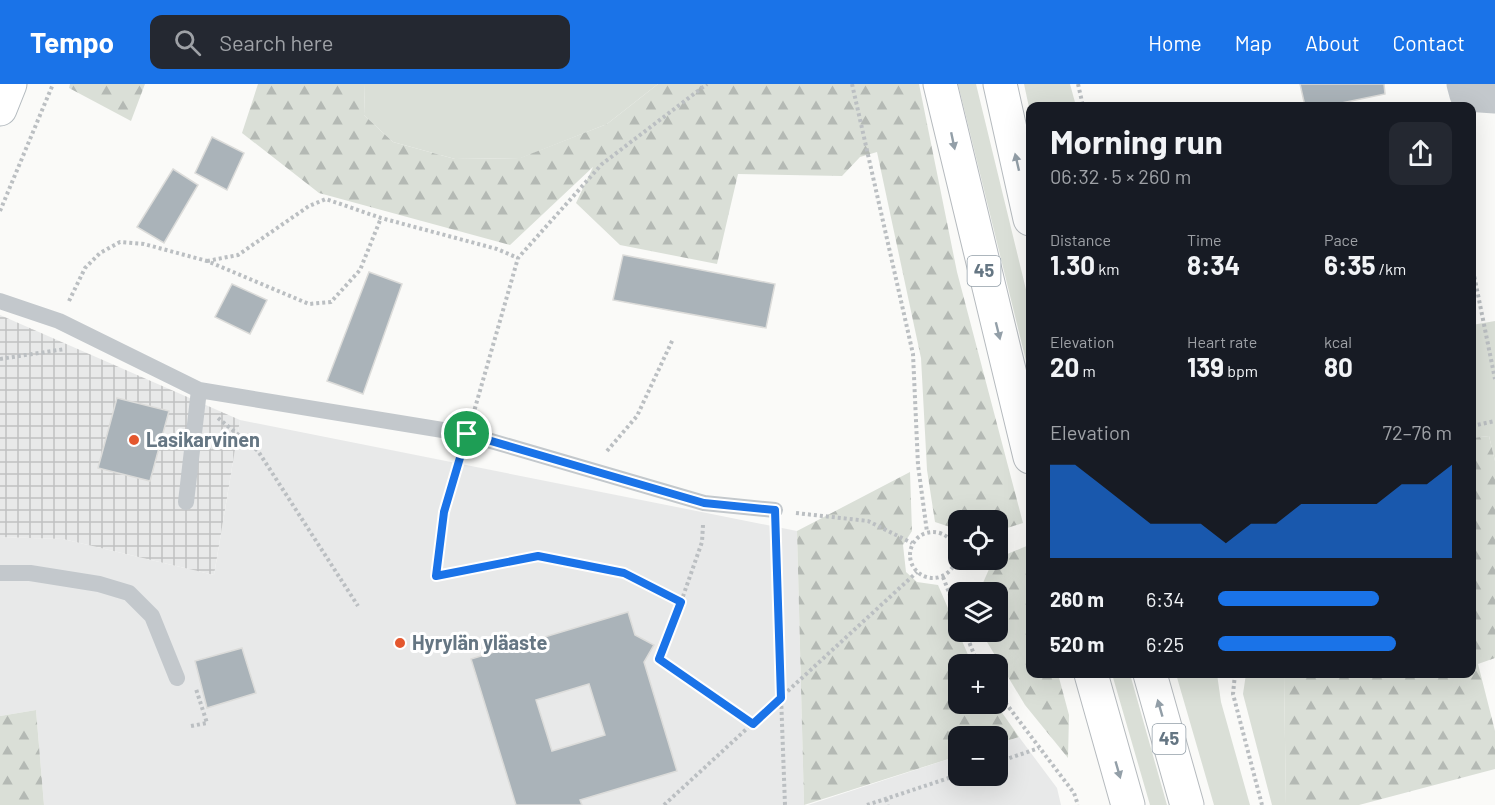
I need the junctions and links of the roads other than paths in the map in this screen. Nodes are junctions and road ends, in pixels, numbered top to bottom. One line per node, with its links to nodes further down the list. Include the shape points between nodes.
1 (10, 84): 6 (main road)
2 (940, 84): 10 (main road, 45, one-way to 10)
3 (1000, 84): 7 (main road, one-way to 3)
4 (1463, 84): 5 (street, via 1466,95)
5 (1495, 97)
6 (0, 109)
7 (1026, 201)
8 (0, 301): 9 (lane, via 59,321)
9 (200, 390): 11 (lane); 12 (lane, via 467,434 704,503)
10 (1026, 440)
11 (186, 502)
12 (775, 510)
13 (0, 573): 14 (lane, via 30,573 129,593 152,616)
14 (177, 678)
15 (1092, 678): 17 (main road, one-way to 17)
16 (1151, 678): 18 (main road, 45, one-way to 16)
17 (1128, 805)
18 (1187, 805)

